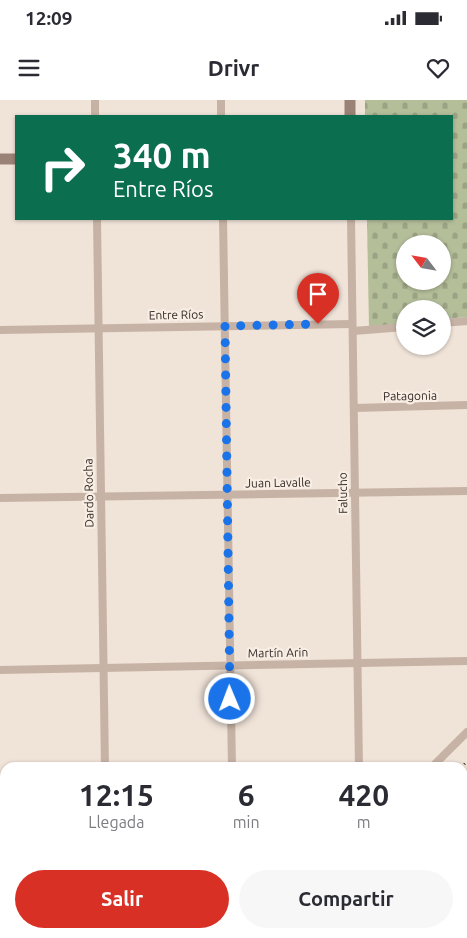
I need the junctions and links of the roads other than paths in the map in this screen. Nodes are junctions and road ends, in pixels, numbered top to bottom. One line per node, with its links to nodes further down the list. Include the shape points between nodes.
1 (95, 100): 4 (street)
2 (221, 100): 5 (street)
3 (350, 100): 6 (street)
4 (95, 115)
5 (221, 115)
6 (350, 115)
7 (0, 159): 8 (street)
8 (15, 159)
9 (96, 220): 17 (street, Dardo Rocha)
10 (223, 220): 14 (street)
11 (351, 220): 15 (street, Falucho)
12 (467, 321): 13 (street)
13 (451, 322)
14 (225, 326): 15 (street, Entre Ríos); 17 (street, Entre Ríos); 23 (street)
15 (352, 327): 16 (street, Entre Ríos); 20 (street, Falucho)
16 (396, 327)
17 (98, 328): 18 (street, Entre Ríos); 24 (street, Dardo Rocha)
18 (0, 330)
19 (467, 405): 20 (street, Patagonia)
20 (354, 408): 22 (street, Falucho)
21 (467, 491): 22 (street, Juan Lavalle)
22 (357, 493): 23 (street, Juan Lavalle); 27 (street, Falucho)
23 (229, 496): 24 (street, Juan Lavalle); 28 (street)
24 (101, 497): 25 (street, Juan Lavalle); 29 (street, Dardo Rocha)
25 (0, 498)
26 (467, 661): 27 (street, Martín Arin)
27 (357, 664): 28 (street, Martín Arin); 34 (street, Falucho)
28 (230, 665): 29 (street, Martín Arin); 33 (street)
29 (102, 669): 30 (street, Martín Arin); 32 (street, Dardo Rocha)
30 (0, 670)
31 (467, 732): 35 (street)
32 (105, 762)
33 (232, 762)
34 (359, 762)
35 (437, 762)

